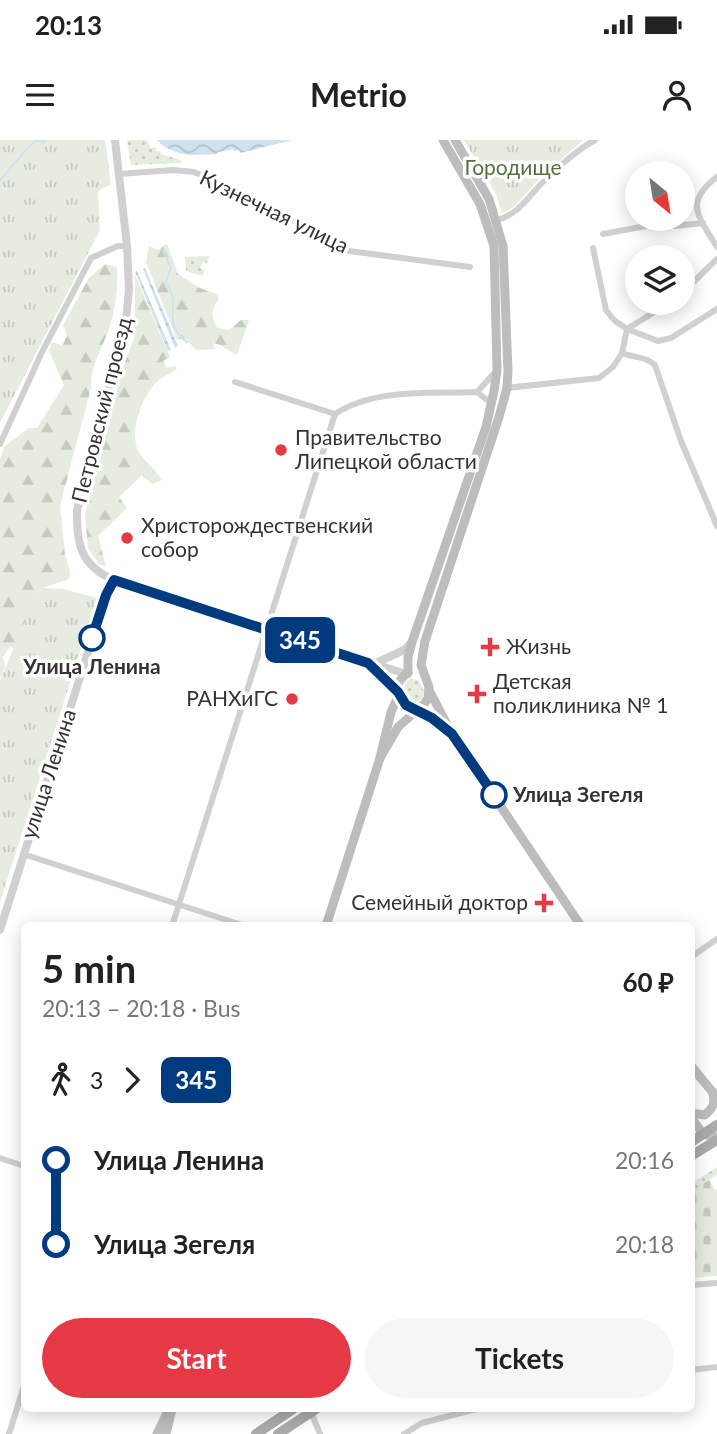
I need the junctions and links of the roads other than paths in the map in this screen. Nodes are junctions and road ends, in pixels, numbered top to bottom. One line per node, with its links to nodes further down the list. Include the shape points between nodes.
1 (115, 140): 5 (street, Петровский проезд)
2 (443, 140): 20 (main road, via 480,204 494,246)
3 (455, 140): 7 (main road)
4 (595, 140): 7 (street, via 578,149 512,216)
5 (119, 174): 10 (street, Петровский проезд); 14 (street, Кузнечная улица, via 194,172 349,251)
6 (717, 177): 8 (street, via 703,187 695,203)
7 (497, 220): 22 (main road, via 503,246)
8 (703, 223): 9 (street, via 651,225); 11 (street)
9 (603, 234)
10 (127, 246): 26 (street, via 91,258); 28 (street, Петровский проезд, via 127,321 77,510 83,554 98,573)
11 (717, 247)
12 (593, 248): 18 (street, via 606,310)
13 (717, 259): 15 (street)
14 (470, 267)
15 (695, 280)
16 (717, 309): 18 (street, via 671,338 658,341)
17 (650, 315): 18 (street)
18 (627, 329): 19 (street)
19 (622, 352): 22 (street, via 614,367 598,378); 27 (street, via 647,358 655,365)
20 (496, 370): 23 (street); 24 (main road)
21 (235, 382): 25 (street)
22 (507, 388): 33 (main road, via 425,641)
23 (477, 392): 24 (street); 25 (street, via 375,396)
24 (491, 403): 30 (main road)
25 (335, 414): 29 (street)
26 (0, 444)
27 (717, 526)
28 (114, 580): 29 (street); 40 (street, улица Ленина)
29 (266, 629): 31 (street); 41 (street)
30 (412, 642): 31 (street); 32 (main road)
31 (371, 663): 32 (street); 35 (street)
32 (407, 673): 33 (main road); 35 (main road, via 401,678)
33 (424, 677): 34 (main road)
34 (429, 690): 36 (main road); 37 (main road, via 427,701)
35 (399, 694): 37 (main road, via 409,707); 39 (main road)
36 (438, 705): 37 (main road); 38 (main road)
37 (417, 709): 38 (main road); 39 (main road, via 398,727)
38 (452, 734): 45 (main road)
39 (380, 758): 44 (main road)
40 (23, 854): 41 (street); 46 (street, улица Ленина)
41 (178, 904): 42 (street); 43 (street)
42 (173, 922)
43 (233, 922)
44 (327, 922)
45 (578, 922)
46 (0, 930)
47 (717, 939): 48 (street)
48 (695, 954)
49 (695, 1071): 50 (main road)
50 (714, 1094): 51 (main road, via 712,1109)
51 (695, 1115)
52 (695, 1121): 54 (main road)
53 (717, 1125): 54 (main road)
54 (703, 1134): 55 (main road); 56 (main road)
55 (717, 1138): 57 (main road)
56 (695, 1139)
57 (695, 1153)
58 (0, 1158): 59 (street)
59 (21, 1165)
60 (717, 1283): 61 (street)
61 (695, 1285)
62 (717, 1367): 63 (street)
63 (695, 1370)
64 (21, 1396): 71 (street)
65 (168, 1412): 72 (main road)
66 (170, 1412): 73 (main road)
67 (289, 1412): 74 (main road)
68 (309, 1412): 75 (main road)
69 (313, 1412): 76 (street)
70 (464, 1412): 77 (street, via 422,1423)
71 (9, 1434)
72 (156, 1434)
73 (166, 1434)
74 (256, 1434)
75 (278, 1434)
76 (320, 1434)
77 (404, 1434)

